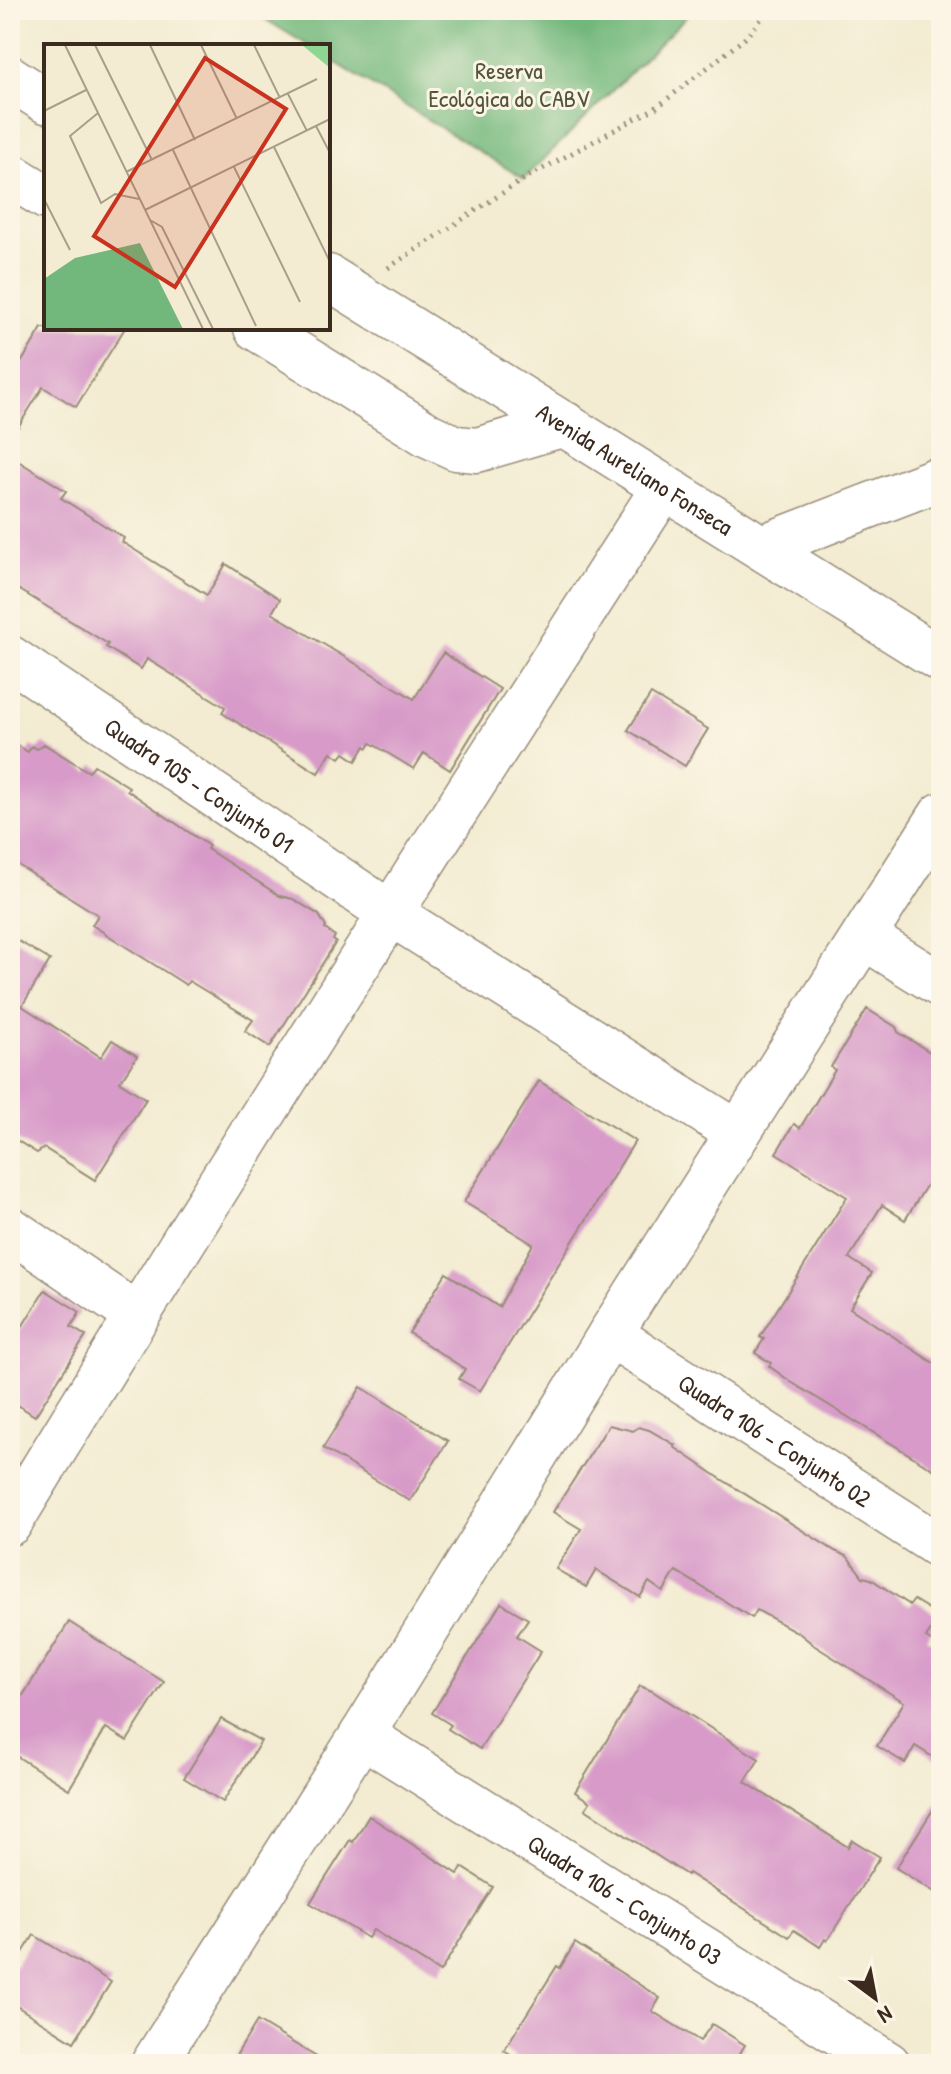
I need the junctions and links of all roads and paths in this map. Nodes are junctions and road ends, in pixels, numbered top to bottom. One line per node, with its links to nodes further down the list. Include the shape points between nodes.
1 (769, 10): 6 (path, via 744,39 657,107)
2 (10, 78): 3 (street)
3 (44, 100)
4 (10, 175): 5 (street)
5 (44, 196)
6 (340, 284): 8 (street, Avenida Aureliano Fonseca)
7 (259, 330): 8 (street, via 456,448 477,450)
8 (565, 424): 10 (street, Avenida Aureliano Fonseca)
9 (941, 478): 11 (street)
10 (664, 487): 11 (street, Avenida Aureliano Fonseca); 15 (street)
11 (762, 547): 13 (street, Avenida Aureliano Fonseca)
12 (10, 658): 15 (street, Quadra 105 - Conjunto 01)
13 (941, 660)
14 (941, 815): 16 (street)
15 (390, 913): 18 (street, Quadra 105 - Conjunto 01); 20 (street)
16 (864, 937): 17 (street); 18 (street)
17 (941, 985)
18 (738, 1133): 21 (street)
19 (10, 1229): 20 (street)
20 (136, 1315): 22 (street)
21 (610, 1334): 23 (street, Quadra 106 - Conjunto 02); 24 (street)
22 (10, 1523)
23 (941, 1547)
24 (362, 1735): 25 (street); 26 (street, Quadra 106 - Conjunto 03)
25 (153, 2064)
26 (888, 2064)

